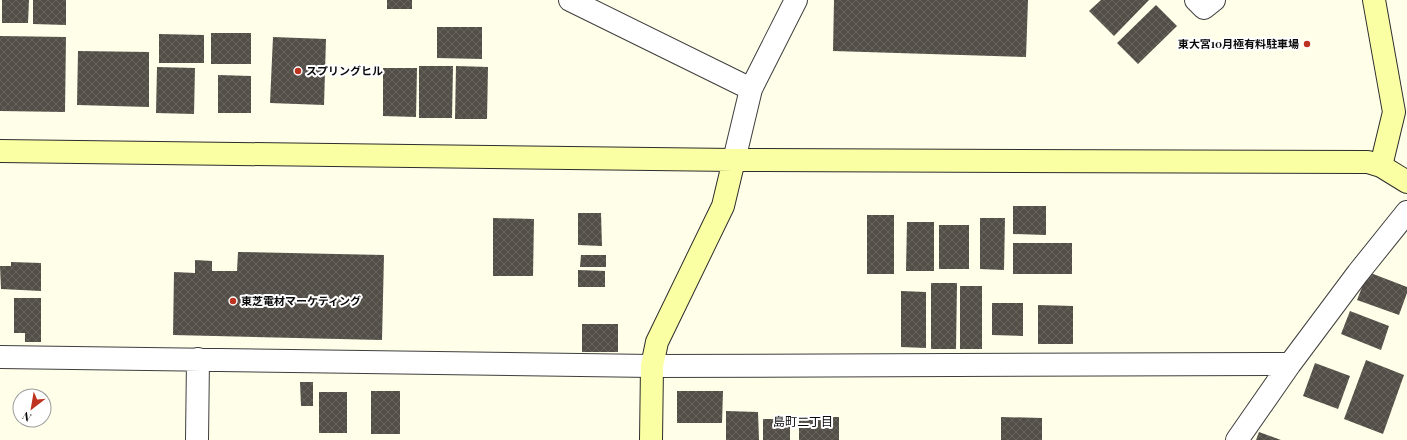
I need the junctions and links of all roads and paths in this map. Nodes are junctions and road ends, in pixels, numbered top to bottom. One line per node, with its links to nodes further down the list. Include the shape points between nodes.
1 (570, 0): 6 (street)
2 (796, 0): 6 (street)
3 (1196, 0): 4 (street, via 1204,8)
4 (1214, 0)
5 (1374, 0): 9 (street, via 1394,112)
6 (751, 89): 8 (street)
7 (0, 151): 8 (street)
8 (734, 160): 9 (street, via 1368,162); 15 (street, via 723,206 657,342)
9 (1381, 166): 10 (street)
10 (1407, 182)
11 (1407, 212): 14 (street)
12 (0, 357): 13 (street)
13 (198, 359): 15 (street); 16 (street)
14 (1290, 364): 15 (street); 18 (street)
15 (652, 366): 17 (street)
16 (197, 440)
17 (651, 440)
18 (1237, 440)

